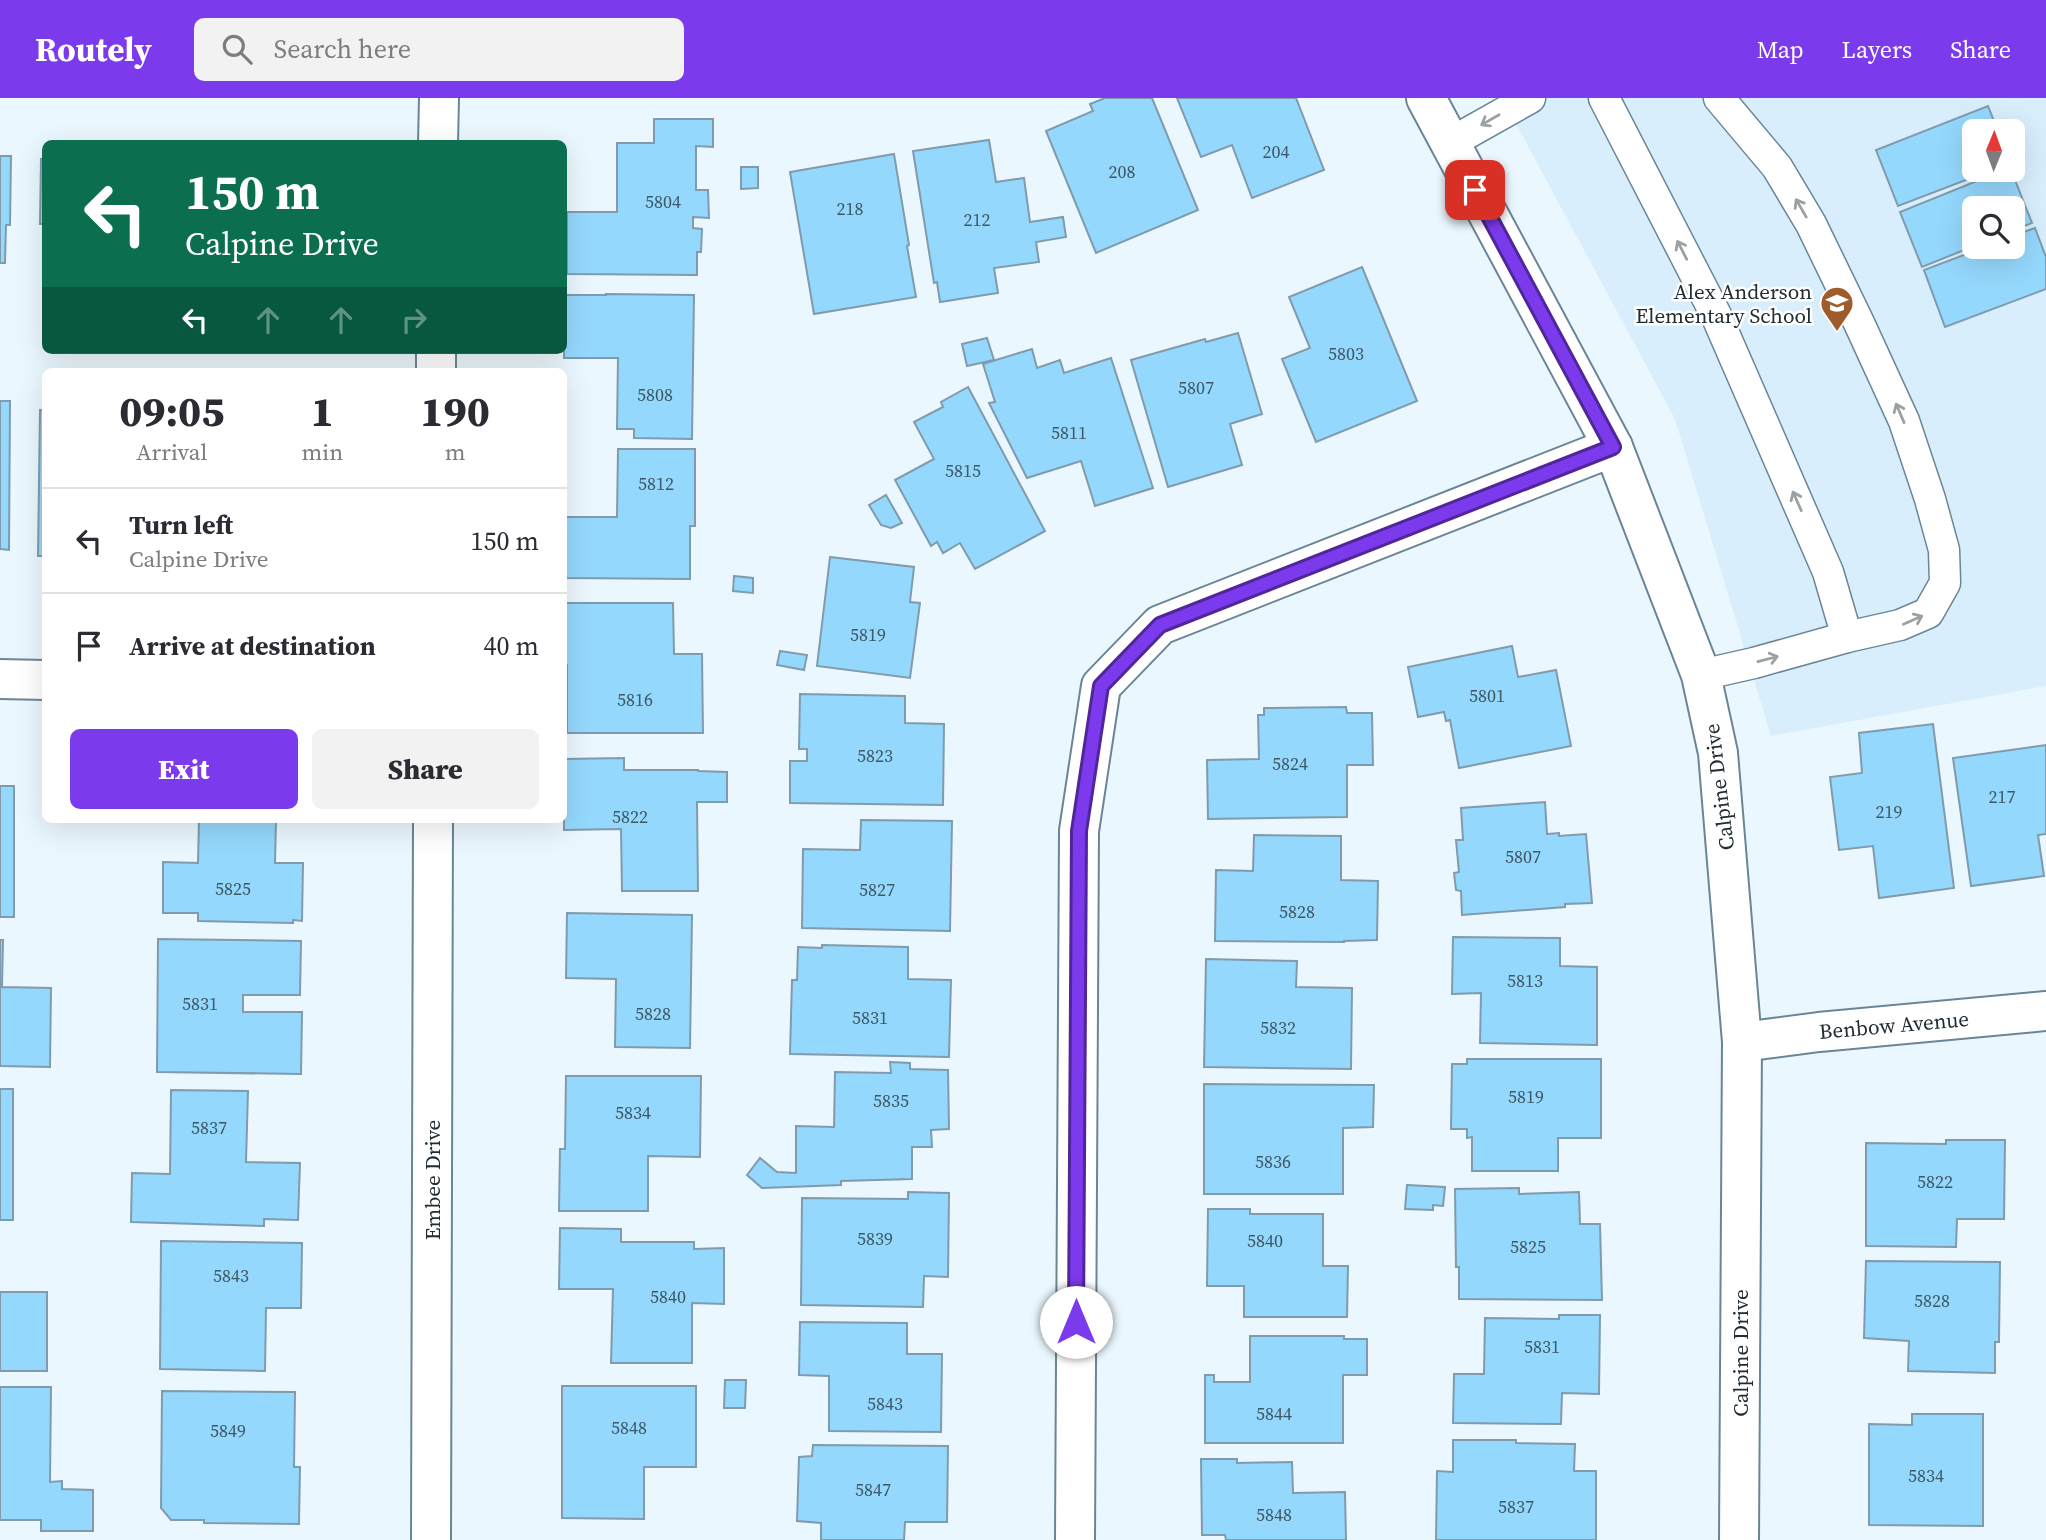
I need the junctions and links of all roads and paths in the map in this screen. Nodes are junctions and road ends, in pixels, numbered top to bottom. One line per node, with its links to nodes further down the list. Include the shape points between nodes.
1 (439, 98): 6 (street)
2 (1426, 98): 7 (street, Calpine Drive)
3 (1530, 98): 7 (lane, one-way to 7)
4 (1604, 98): 9 (lane, one-way to 4, via 1828,572 1716,315)
5 (1719, 98): 9 (lane, one-way to 5, via 1900,625 1928,613 1944,583 1944,550 1904,421 1811,224 1777,167)
6 (438, 140)
7 (1450, 143): 8 (street, Calpine Drive)
8 (1613, 447): 10 (street, Calpine Drive); 17 (street, via 1160,625 1101,686 1079,831)
9 (1847, 637): 10 (lane, one-way to 9)
10 (1702, 675): 15 (street, Calpine Drive, via 1718,753)
11 (0, 679): 12 (street)
12 (42, 680)
13 (433, 823): 16 (street, Embee Drive)
14 (2046, 1011): 15 (street, Benbow Avenue)
15 (1742, 1042): 18 (street, Calpine Drive)
16 (431, 1540)
17 (1075, 1540)
18 (1739, 1540)

